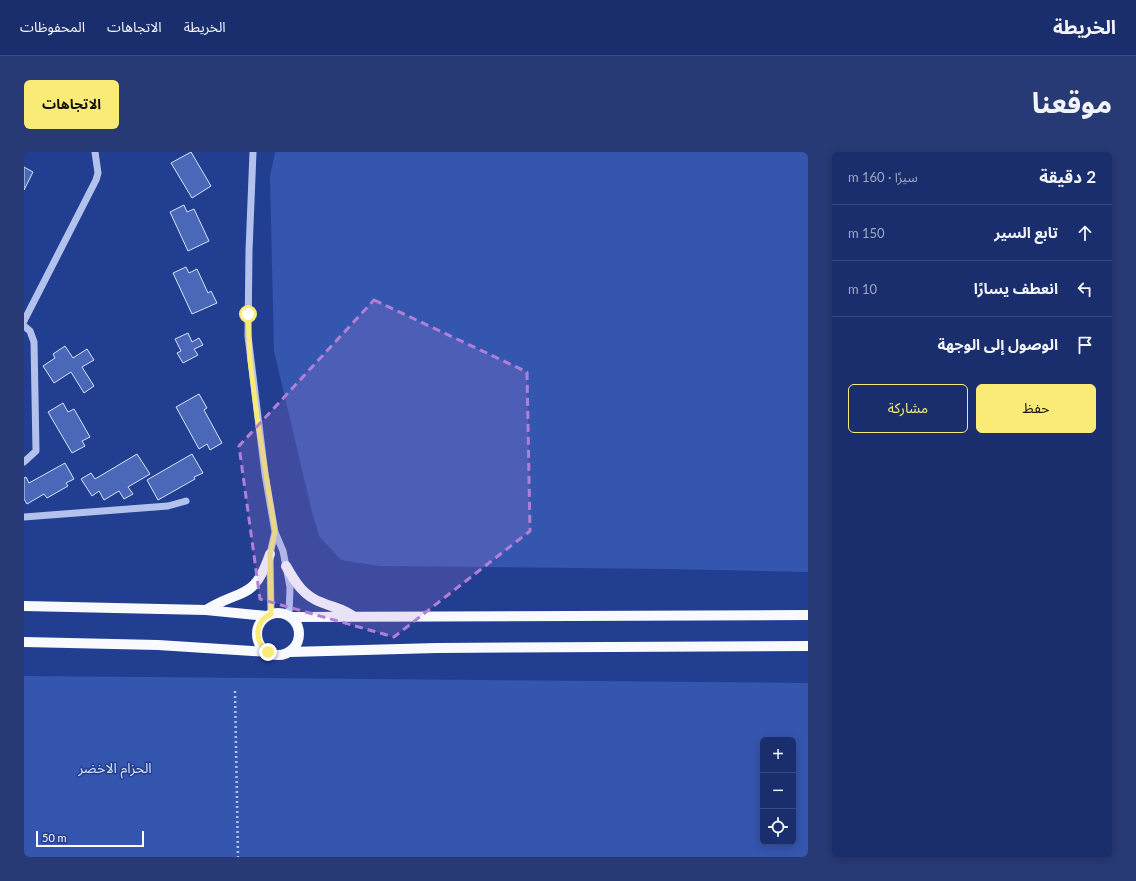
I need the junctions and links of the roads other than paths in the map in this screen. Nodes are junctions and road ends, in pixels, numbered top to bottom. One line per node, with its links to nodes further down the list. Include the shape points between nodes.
1 (95, 152): 3 (street, via 98,173 96,180)
2 (254, 152): 8 (street, via 248,336 257,417)
3 (24, 321)
4 (24, 326): 5 (street, via 30,331 34,342 36,451)
5 (24, 462)
6 (186, 501): 7 (street, via 168,506)
7 (24, 517)
8 (275, 532): 9 (street); 10 (street)
9 (270, 554): 12 (main road, via 257,583 250,589); 13 (street)
10 (286, 566): 15 (street); 16 (main road, via 299,587 309,596 324,604 345,610)
11 (24, 606): 12 (main road)
12 (206, 610): 13 (main road)
13 (269, 615): 15 (main road, via 280,613); 19 (main road, via 260,624 257,634 260,645)
14 (808, 615): 16 (main road)
15 (291, 616): 16 (main road); 20 (main road, via 298,625 300,635 297,645)
16 (354, 617)
17 (24, 642): 19 (main road, via 158,645)
18 (808, 646): 20 (main road, via 437,648)
19 (268, 652): 20 (main road, via 276,655)
20 (290, 652)

